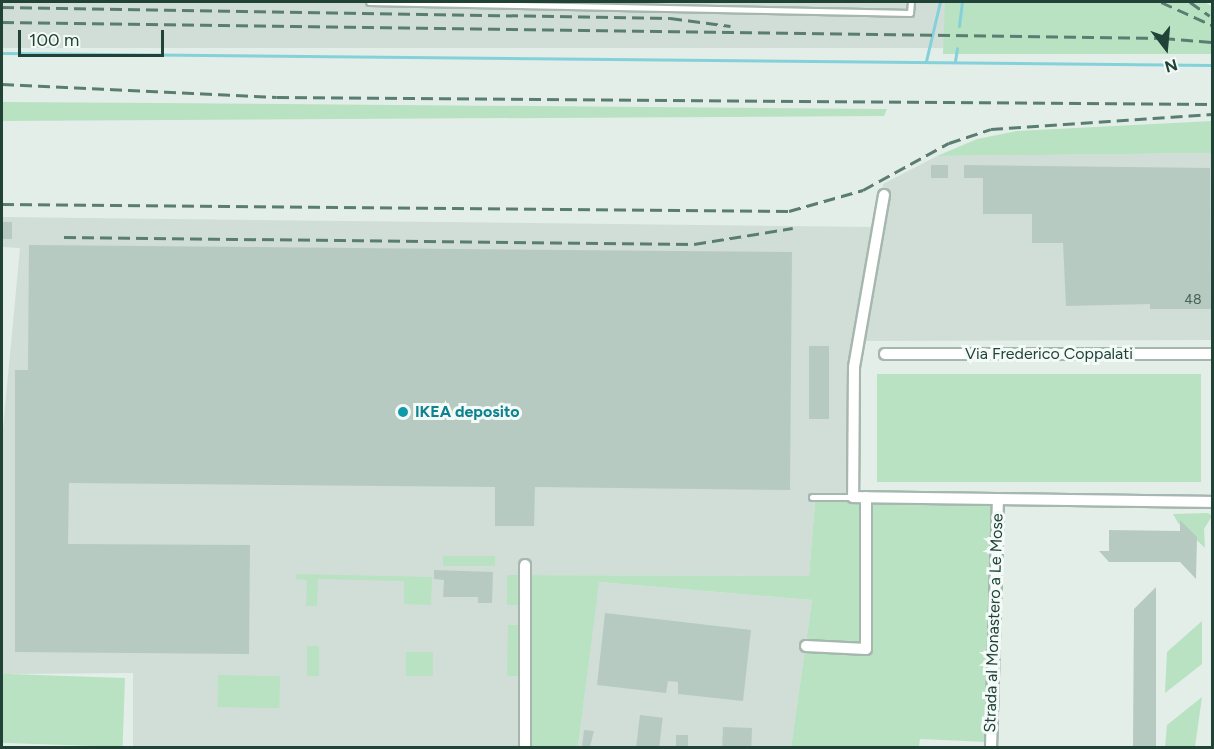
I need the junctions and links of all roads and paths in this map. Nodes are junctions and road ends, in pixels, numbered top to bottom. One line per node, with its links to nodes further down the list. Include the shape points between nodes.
1 (369, 2): 2 (lane, via 910,14)
2 (911, 2)
3 (884, 195): 7 (street, via 854,367)
4 (885, 354): 5 (street, Via Frederico Coppalati)
5 (1212, 354)
6 (812, 496): 7 (lane)
7 (853, 497): 8 (street)
8 (866, 497): 9 (street); 12 (street, via 866,649)
9 (998, 499): 10 (street); 14 (street, Strada al Monastero a Le Mose)
10 (1212, 502)
11 (525, 565): 13 (street)
12 (806, 646)
13 (525, 747)
14 (991, 747)

